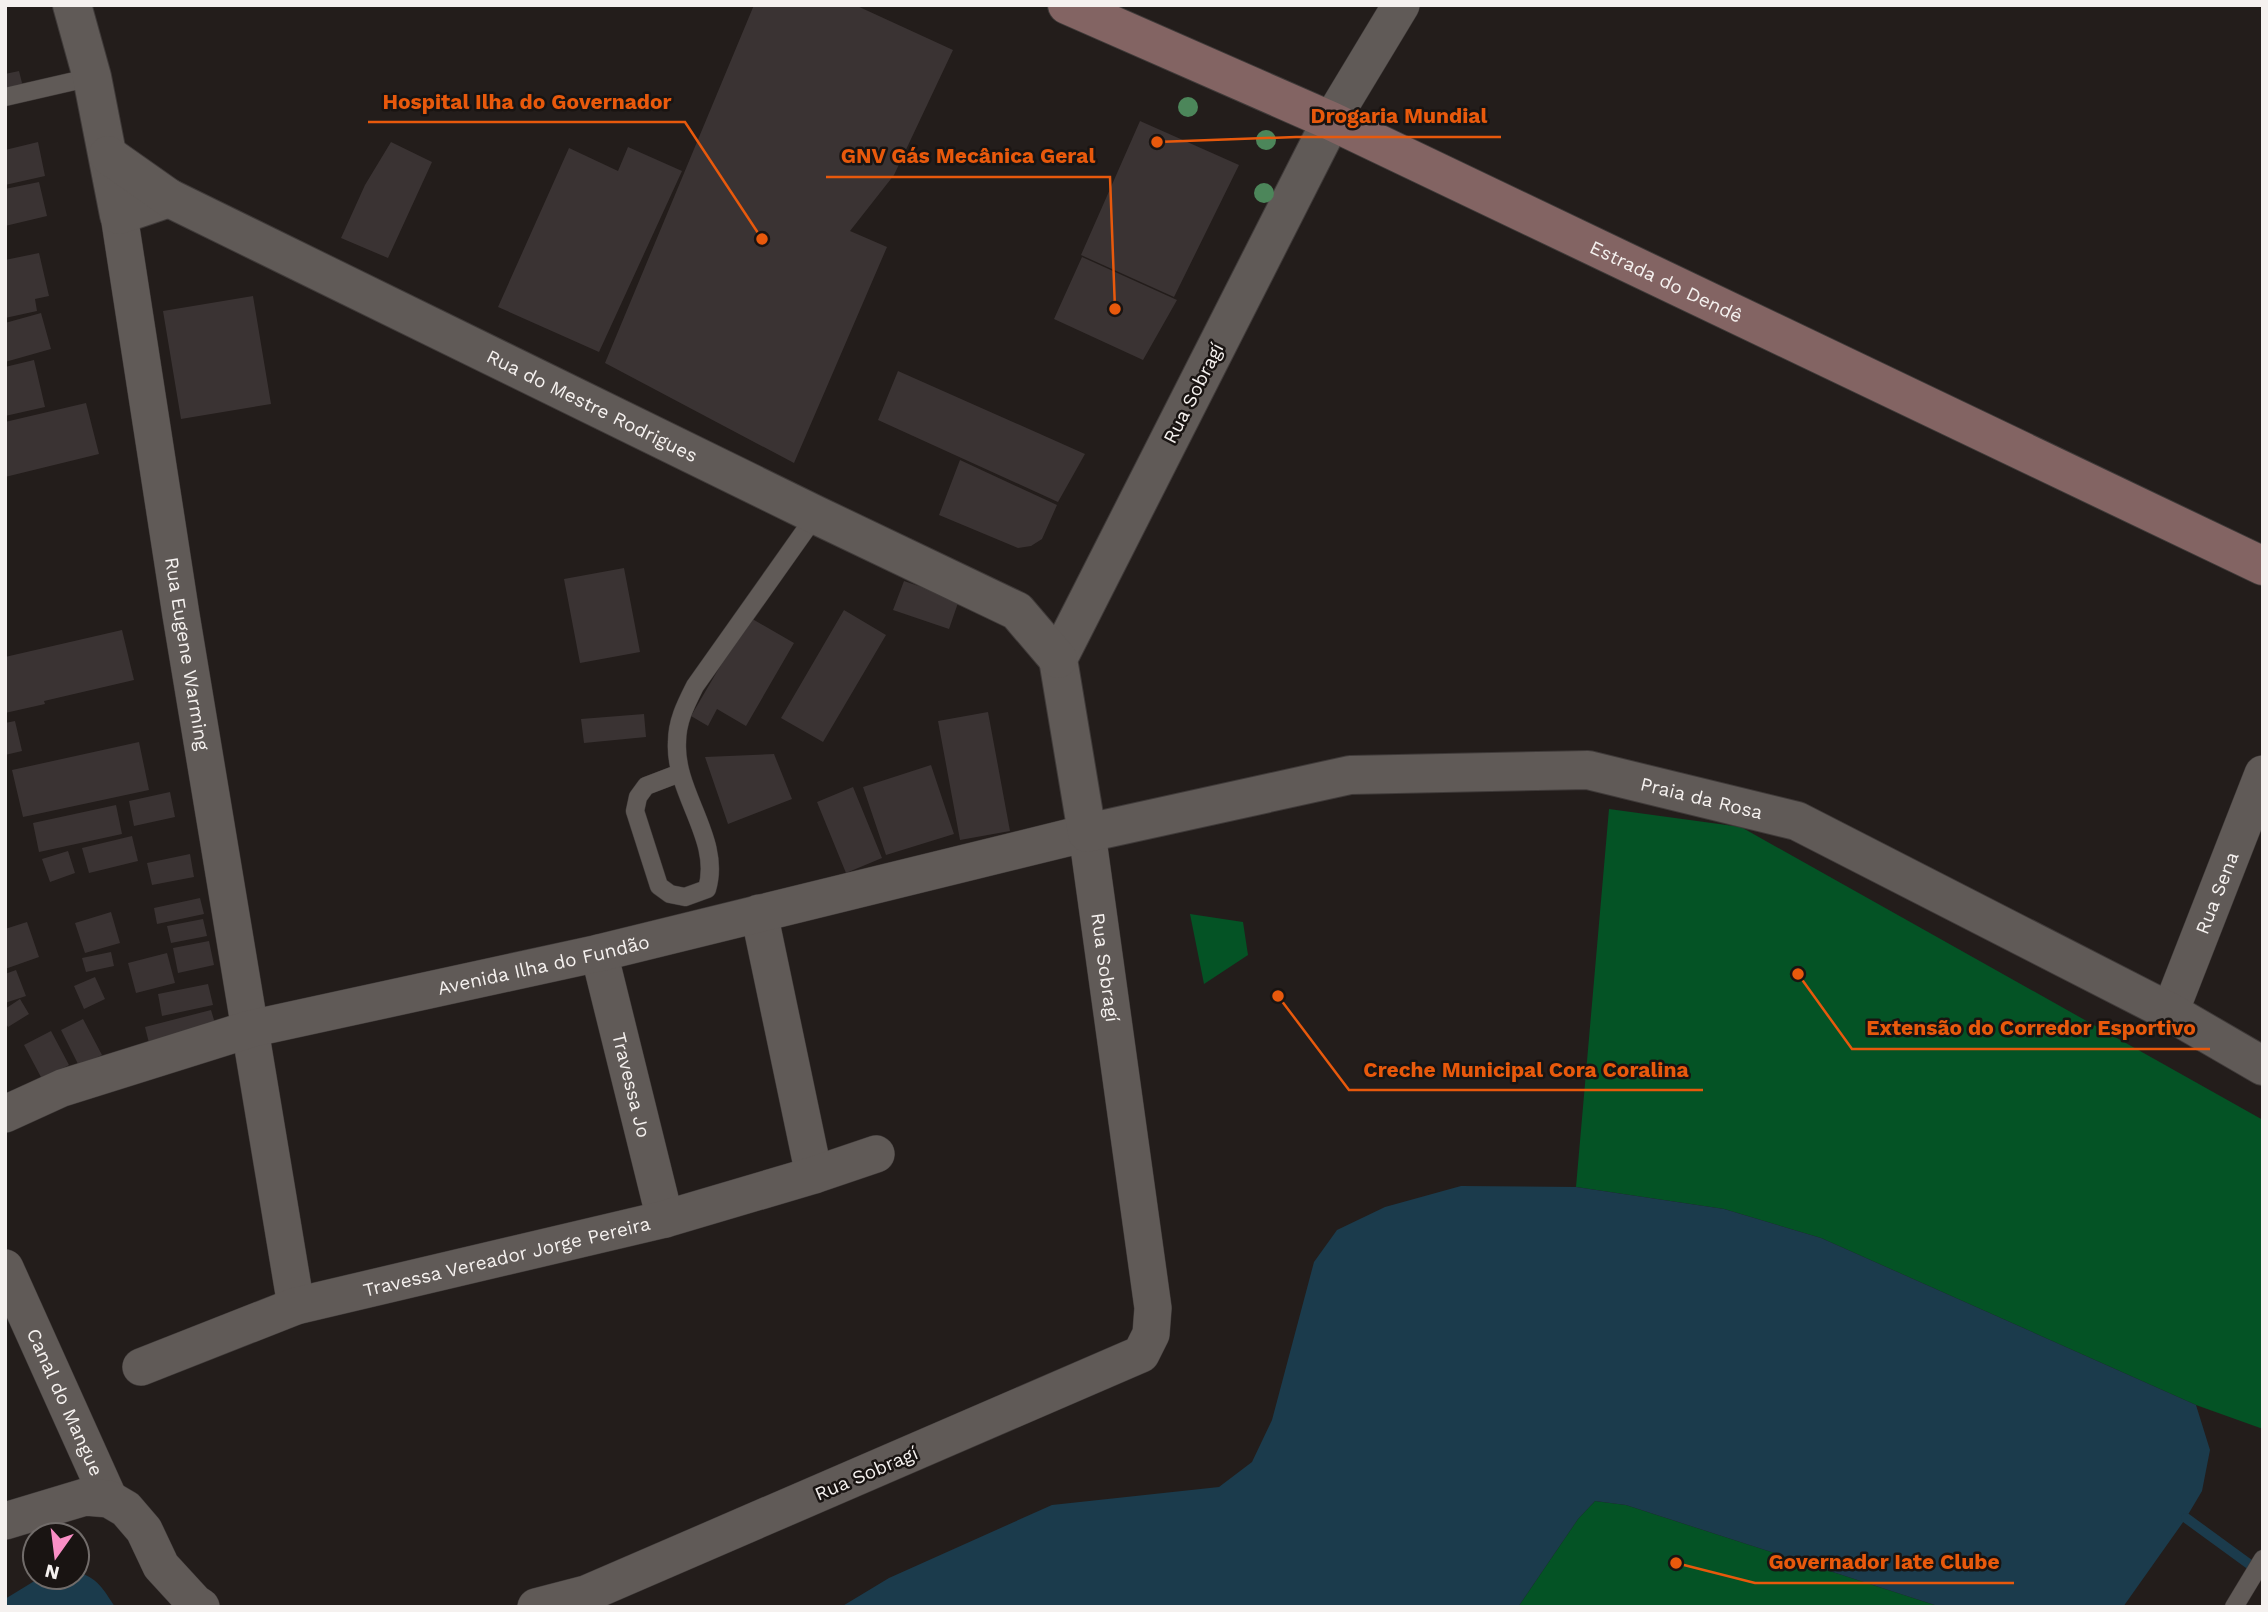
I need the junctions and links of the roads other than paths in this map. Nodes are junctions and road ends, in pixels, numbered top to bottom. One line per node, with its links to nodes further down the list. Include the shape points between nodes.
1 (72, 5): 4 (street, Rua Eugene Warming)
2 (1067, 5): 6 (main road, Estrada do Dendê)
3 (1401, 5): 6 (street, Rua Sobragí)
4 (92, 77): 5 (lane); 7 (street, Rua Eugene Warming)
5 (5, 97)
6 (1331, 121): 11 (main road, Estrada do Dendê); 12 (street, Rua Sobragí)
7 (108, 155): 8 (street, Rua do Mestre Rodrigues); 9 (street, Rua Eugene Warming)
8 (169, 198): 9 (street); 10 (street, Rua do Mestre Rodrigues)
9 (119, 215): 21 (street, Rua Eugene Warming)
10 (816, 514): 13 (street, Rua do Mestre Rodrigues); 15 (lane, via 695,685 681,714 676,742)
11 (2263, 566)
12 (1085, 606): 13 (street, Rua do Mestre Rodrigues); 14 (street, Rua Sobragí)
13 (1017, 611): 14 (street, Rua do Mestre Rodrigues)
14 (1058, 659): 17 (street, Rua Sobragí)
15 (680, 773): 15 (lane, via 646,786 635,811 659,887 685,897 707,889 711,876 710,854)
16 (2263, 774): 20 (street, Rua Sena)
17 (1087, 833): 18 (street, Avenida Ilha do Fundão); 20 (street, Praia da Rosa, via 1350,775 1588,770 1797,821); 34 (street, Rua Sobragí, via 1153,1308 1151,1334 1140,1354 586,1594)
18 (759, 913): 19 (street, Avenida Ilha do Fundão); 25 (street)
19 (599, 953): 21 (street, Avenida Ilha do Fundão); 26 (street, Travessa Jo)
20 (2170, 1012): 22 (street, Praia da Rosa)
21 (250, 1029): 23 (street, Avenida Ilha do Fundão, via 62,1088); 28 (street, Rua Eugene Warming)
22 (2263, 1066)
23 (5, 1114)
24 (876, 1154): 25 (street, Travessa Vereador Jorge Pereira)
25 (814, 1175): 26 (street, Travessa Vereador Jorge Pereira)
26 (665, 1219): 28 (street, Travessa Vereador Jorge Pereira)
27 (5, 1268): 30 (street, Canal do Mangue)
28 (296, 1306): 29 (street, Travessa Vereador Jorge Pereira)
29 (142, 1367)
30 (109, 1499): 31 (street, via 85,1497); 33 (street, via 126,1509 144,1530 161,1566)
31 (5, 1521)
32 (2263, 1559): 35 (lane)
33 (201, 1607)
34 (536, 1607)
35 (2234, 1607)

